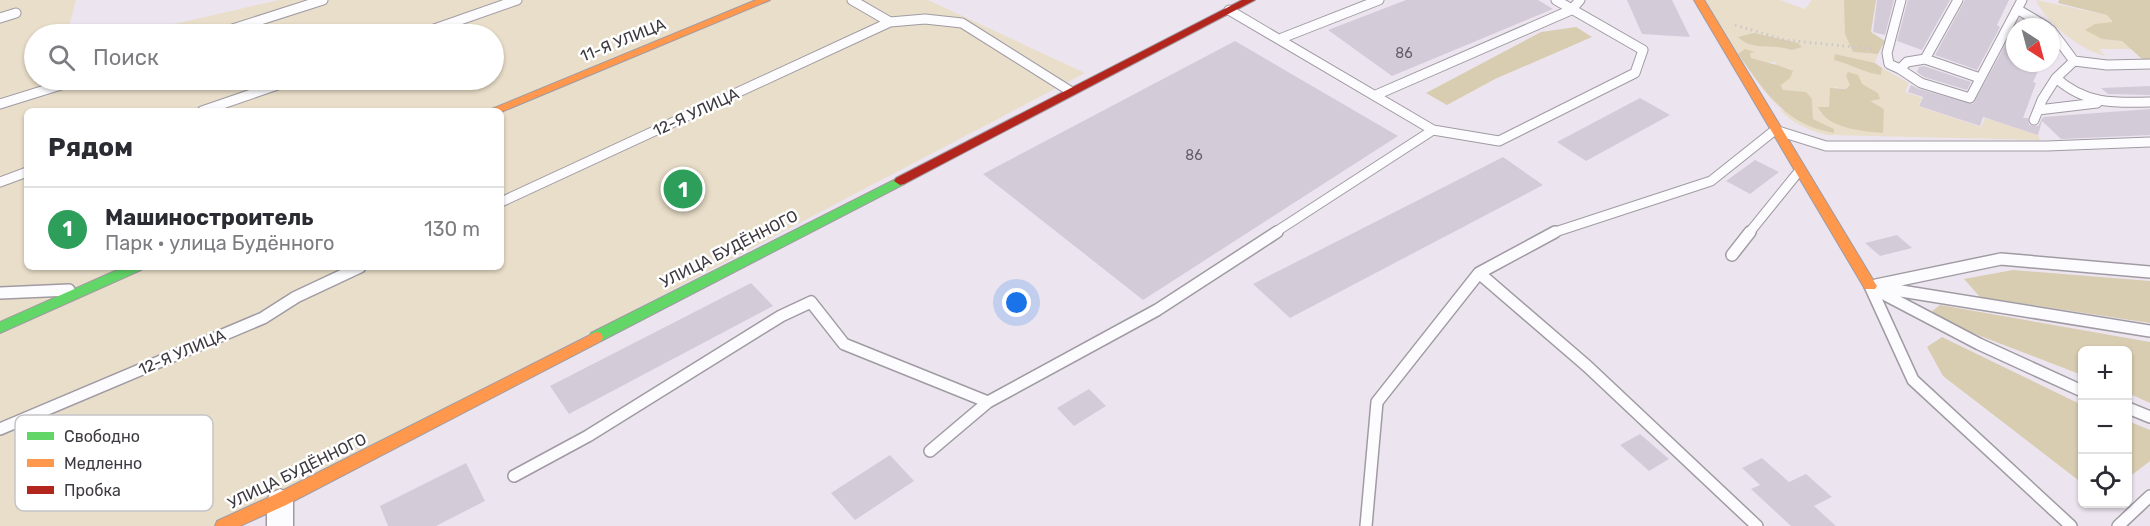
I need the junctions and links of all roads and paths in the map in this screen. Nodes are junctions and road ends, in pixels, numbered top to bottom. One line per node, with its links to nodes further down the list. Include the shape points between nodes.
1 (323, 0): 19 (lane)
2 (517, 0): 20 (lane)
3 (765, 0): 39 (main road, 11-Я УЛИЦА)
4 (852, 0): 18 (lane)
5 (1250, 0): 13 (main road, УЛИЦА БУДЁННОГО)
6 (1379, 0): 22 (lane)
7 (1556, 0): 14 (lane)
8 (1580, 0): 14 (lane)
9 (1699, 0): 21 (main road)
10 (1901, 0): 24 (lane)
11 (1958, 0): 25 (lane)
12 (2020, 4): 17 (lane); 29 (lane)
13 (1229, 10): 22 (lane); 33 (main road, УЛИЦА БУДЁННОГО)
14 (1571, 10): 34 (lane); 40 (lane, via 1643,50 1635,73 1499,141)
15 (16, 13): 16 (lane)
16 (0, 18)
17 (2036, 18)
18 (890, 22): 33 (lane, 12-Я УЛИЦА, via 925,19 962,23); 46 (lane, 12-Я УЛИЦА)
19 (249, 24)
20 (449, 24)
21 (1711, 24): 24 (path, via 1737,25 1778,39 1851,43); 41 (main road)
22 (1282, 39): 34 (lane)
23 (2060, 42): 26 (lane)
24 (1887, 53): 28 (lane, via 1889,64)
25 (1925, 59): 28 (lane, via 1907,62); 29 (lane)
26 (2074, 61): 27 (lane); 30 (lane)
27 (2150, 64)
28 (1900, 69): 29 (lane, via 1914,80 1970,98)
29 (1980, 78)
30 (2056, 78): 36 (lane, via 2069,91); 36 (lane, via 2036,115)
31 (45, 90): 37 (lane)
32 (263, 90): 38 (lane)
33 (1070, 91): 67 (main road, УЛИЦА БУДЁННОГО)
34 (1376, 95): 40 (lane)
35 (2150, 102): 36 (lane)
36 (2097, 103)
37 (0, 104)
38 (211, 108)
39 (500, 108)
40 (1433, 130): 58 (lane, via 1157,310)
41 (1775, 130): 42 (lane, via 1826,146); 43 (main road); 51 (lane, via 1711,181 1560,229)
42 (2150, 142)
43 (1800, 170): 47 (lane); 52 (main road)
44 (24, 173): 45 (lane)
45 (0, 182)
46 (504, 201)
47 (1732, 255)
48 (129, 270): 53 (main road)
49 (354, 270): 60 (lane, 12-Я УЛИЦА, via 296,297 263,318)
50 (2150, 272): 52 (lane, via 2001,259)
51 (1479, 273): 70 (lane, via 1377,402); 71 (lane, via 1587,366)
52 (1870, 286): 56 (lane); 57 (lane, via 1946,328); 72 (lane, via 1913,380)
53 (85, 290): 54 (lane); 55 (main road)
54 (0, 293)
55 (0, 328)
56 (2150, 331)
57 (2078, 389)
58 (988, 402): 64 (lane); 65 (lane, via 844,344 811,302 781,316 588,436)
59 (2132, 410): 61 (lane)
60 (33, 415)
61 (2150, 417)
62 (15, 423): 63 (lane, 12-Я УЛИЦА)
63 (0, 429)
64 (930, 451)
65 (514, 476)
66 (2150, 496): 73 (lane)
67 (280, 500): 68 (main road, УЛИЦА БУДЁННОГО); 69 (street)
68 (223, 526)
69 (280, 526)
70 (1365, 526)
71 (1757, 526)
72 (2071, 526)
73 (2118, 526)

